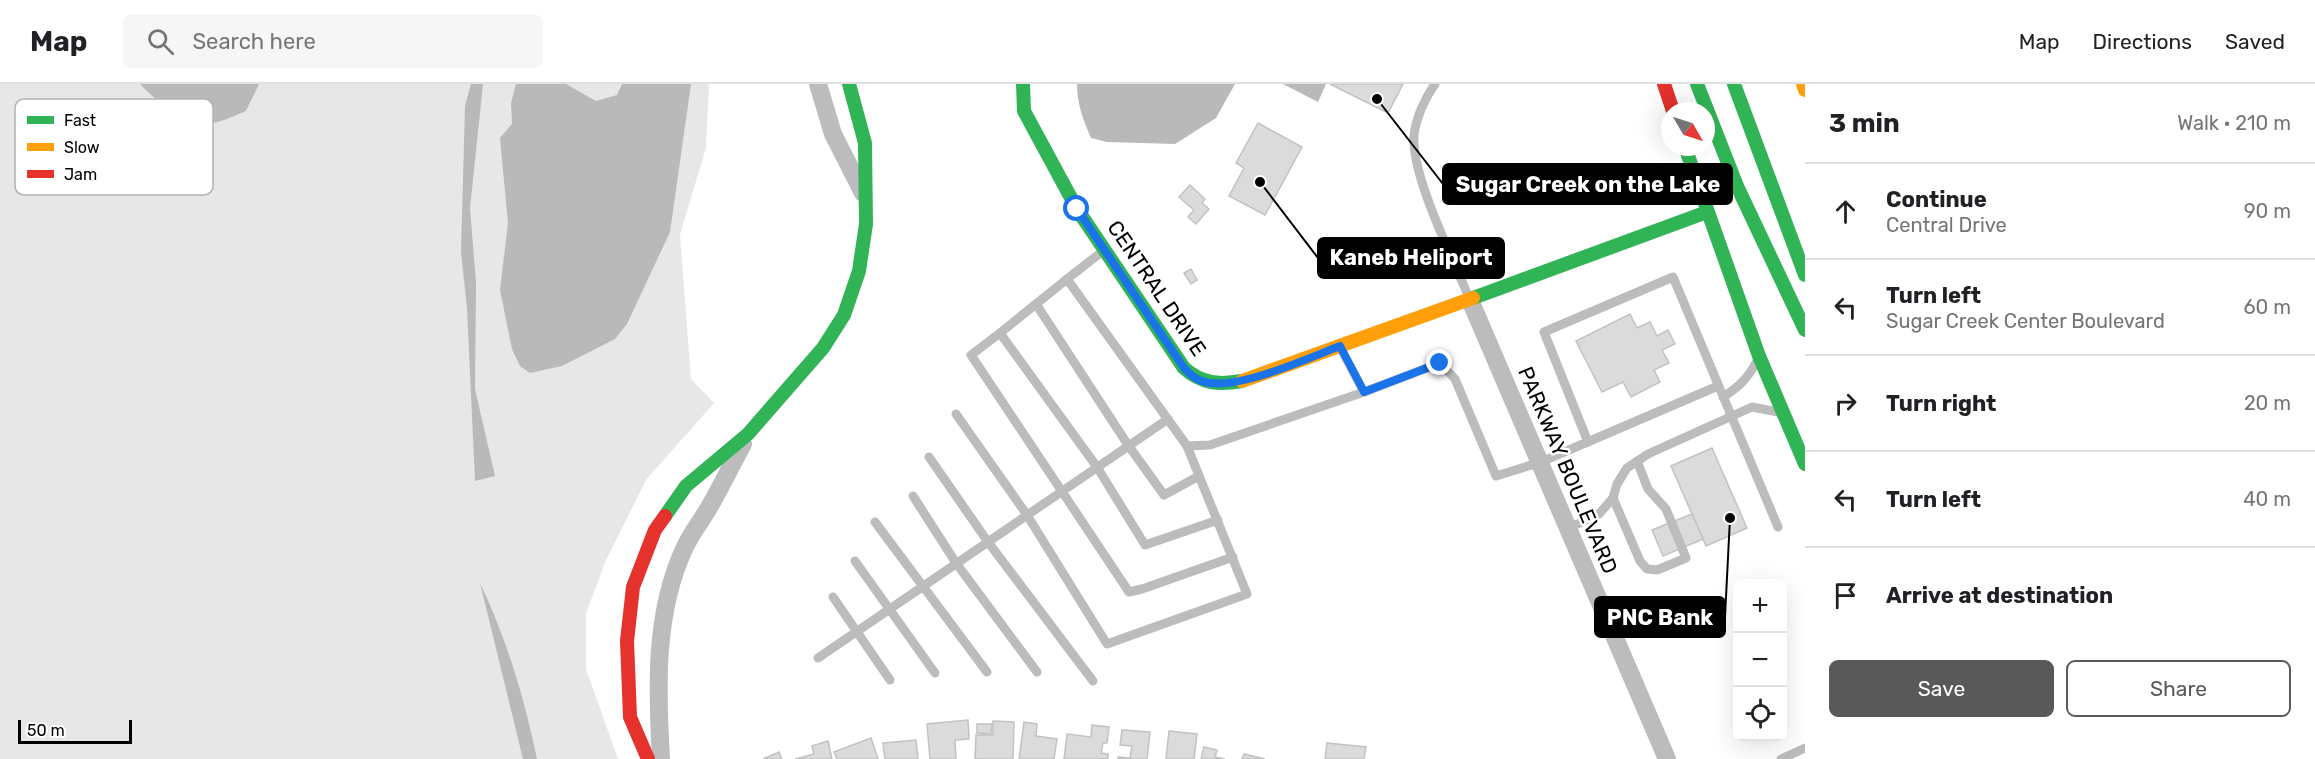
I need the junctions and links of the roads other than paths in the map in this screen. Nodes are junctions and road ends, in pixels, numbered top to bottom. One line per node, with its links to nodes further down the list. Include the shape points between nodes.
1 (818, 84): 12 (street, via 833,134)
2 (849, 84): 12 (main road, via 865,143)
3 (1023, 84): 14 (main road, CENTRAL DRIVE, via 1024,111 1077,209)
4 (1435, 84): 17 (lane, via 1419,115 1414,136 1416,156 1424,187)
5 (1664, 84): 10 (main road)
6 (1697, 84): 19 (main road, via 1737,186)
7 (1734, 84): 15 (main road)
8 (1803, 84): 9 (main road)
9 (1805, 90)
10 (1670, 102)
11 (1688, 156): 13 (main road)
12 (865, 197): 30 (main road, via 866,224 859,271 844,315 823,348)
13 (1707, 212): 17 (main road); 22 (main road)
14 (1105, 250): 16 (lane); 21 (main road, CENTRAL DRIVE, via 1184,368 1203,382 1251,379)
15 (1805, 275)
16 (1067, 279): 18 (lane); 29 (lane)
17 (1470, 300): 21 (main road); 36 (street, PARKWAY BOULEVARD)
18 (1036, 304): 20 (lane); 32 (lane)
19 (1805, 330)
20 (1000, 333): 38 (lane); 40 (lane, via 971,355)
21 (1340, 346): 24 (lane)
22 (1759, 356): 25 (lane, via 1739,387); 27 (main road)
23 (1718, 386): 25 (lane); 31 (lane); 31 (lane, via 1673,278 1544,332)
24 (1364, 392): 33 (lane, via 1210,445); 36 (lane, via 1440,363 1455,379 1496,476)
25 (1723, 397): 28 (lane)
26 (956, 414): 43 (lane)
27 (1784, 414): 28 (lane, via 1752,407); 37 (main road)
28 (1731, 417): 35 (lane); 46 (lane)
29 (1168, 419): 32 (lane); 33 (lane)
30 (748, 434): 63 (main road, via 686,486 655,530 633,587 627,641 630,717); 64 (street, via 684,548 667,598 660,649)
31 (1588, 442): 36 (lane)
32 (1128, 445): 38 (lane); 39 (lane, via 1164,495)
33 (1187, 446): 39 (lane)
34 (929, 457): 48 (lane)
35 (1637, 461): 42 (lane, via 1627,468); 42 (lane, via 1648,489 1666,509 1686,558 1657,570 1647,569)
36 (1541, 462): 47 (street, PARKWAY BOULEVARD)
37 (1805, 464)
38 (1098, 466): 40 (lane); 44 (lane, via 1145,545)
39 (1199, 476): 44 (lane)
40 (1061, 491): 43 (lane); 49 (lane, via 1129,592)
41 (913, 496): 51 (lane)
42 (1613, 498): 47 (lane, via 1599,514)
43 (1027, 515): 48 (lane); 49 (lane, via 1107,644 1248,594)
44 (1218, 520): 49 (lane)
45 (875, 522): 52 (lane)
46 (1778, 527)
47 (1569, 528): 65 (street, PARKWAY BOULEVARD)
48 (988, 542): 51 (lane); 61 (lane)
49 (1233, 557)
50 (855, 561): 54 (lane)
51 (956, 563): 52 (lane); 58 (lane)
52 (922, 587): 54 (lane); 57 (lane)
53 (833, 597): 55 (lane)
54 (889, 610): 55 (lane); 59 (lane)
55 (856, 632): 56 (lane); 60 (lane)
56 (818, 658)
57 (987, 672)
58 (1037, 672)
59 (935, 673)
60 (890, 680)
61 (1093, 681)
62 (1805, 748): 66 (lane)
63 (648, 759)
64 (661, 759)
65 (1667, 759)
66 (1781, 759)

